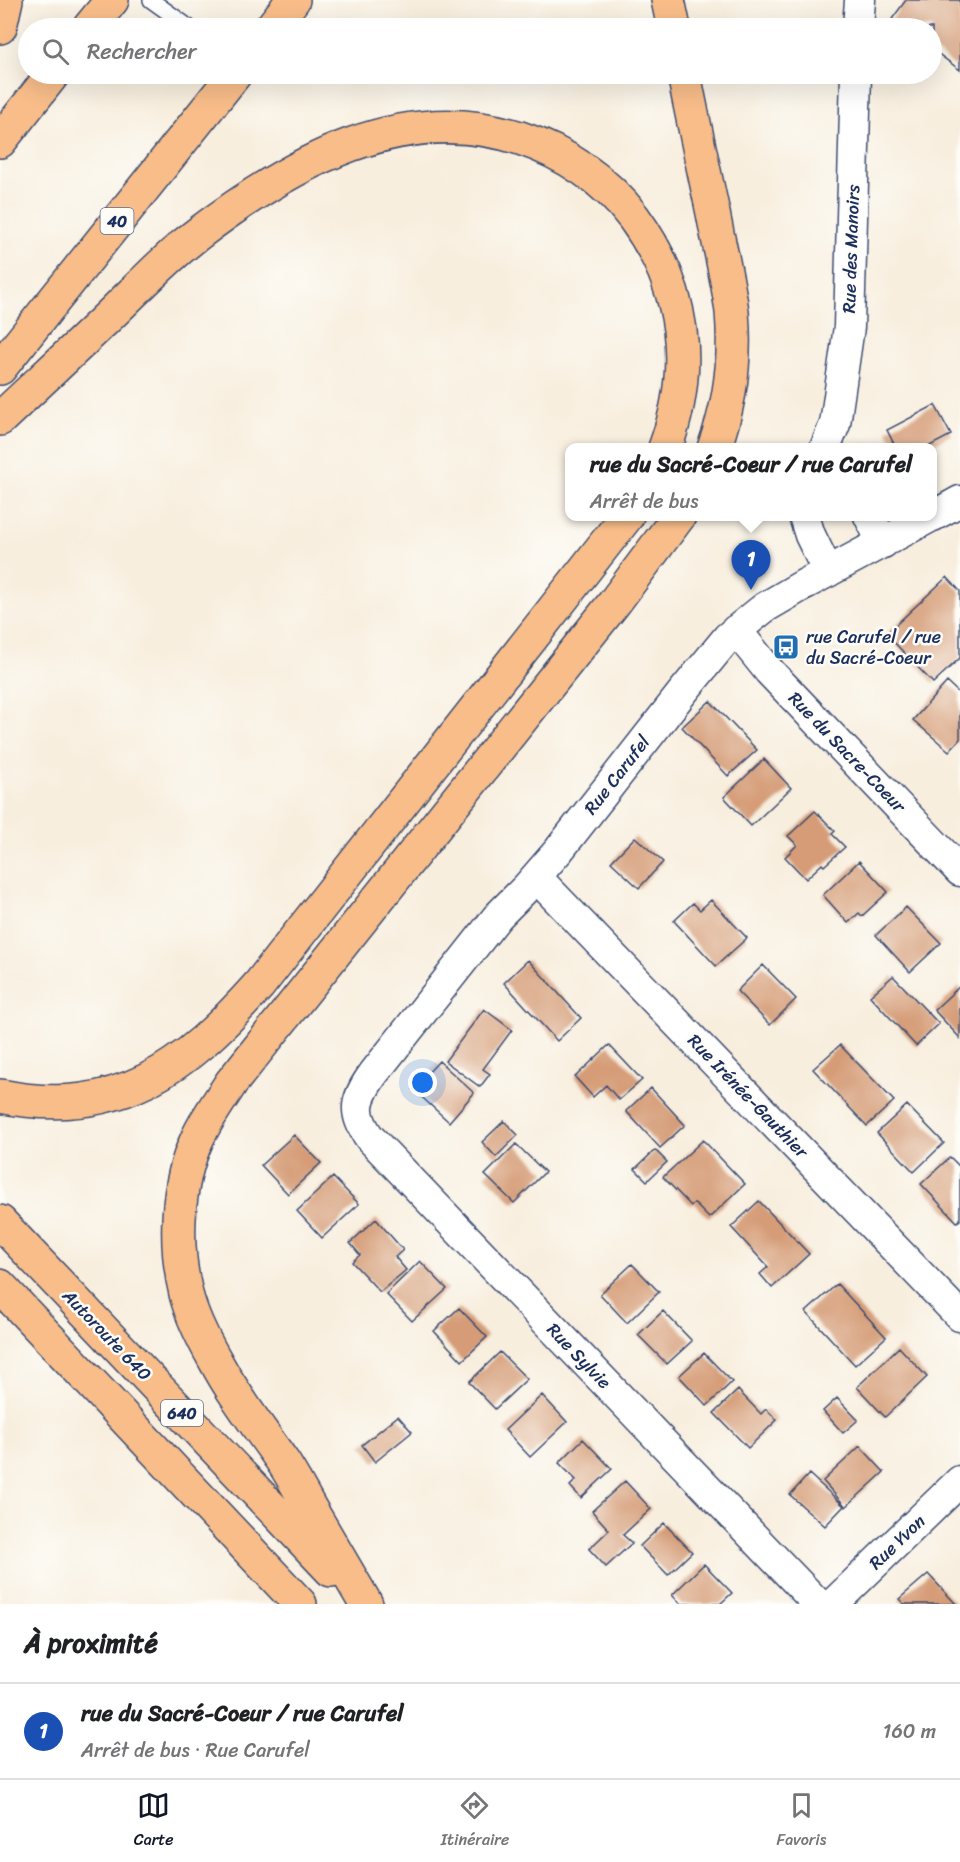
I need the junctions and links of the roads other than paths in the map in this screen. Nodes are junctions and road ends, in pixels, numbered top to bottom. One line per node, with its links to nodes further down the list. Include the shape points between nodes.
1 (6, 0): 12 (highway)
2 (112, 0): 7 (highway)
3 (151, 0): 8 (lane)
4 (293, 0): 9 (highway)
5 (668, 0): 10 (highway)
6 (860, 0): 11 (street)
7 (97, 18)
8 (176, 18)
9 (279, 18)
10 (672, 18)
11 (859, 18)
12 (0, 27)
13 (45, 84): 17 (highway)
14 (227, 84): 18 (highway, 40)
15 (686, 84): 22 (highway, via 732,313 728,398)
16 (856, 84): 20 (street, Rue des Manoirs, via 849,327)
17 (0, 141)
18 (0, 368)
19 (0, 419): 21 (highway, via 167,260 254,194 311,162 371,138 437,126 486,129 553,151 614,194 645,232 668,280 681,331 679,400)
20 (834, 440)
21 (666, 443)
22 (715, 443)
23 (960, 501): 24 (street, Rue Carufel)
24 (937, 513)
25 (623, 521): 35 (highway, via 259,985 207,1040 164,1071 122,1091 51,1103)
26 (676, 521): 42 (highway, via 231,1083 197,1139 190,1160 181,1203 180,1247 181,1272 195,1320 229,1384 285,1465)
27 (806, 521): 31 (street)
28 (871, 521): 30 (street)
29 (923, 521): 30 (street, Rue Carufel)
30 (883, 543): 31 (street, Rue Carufel)
31 (828, 572): 32 (street, Rue Carufel, via 764,608)
32 (736, 630): 33 (street, Rue du Sacre-Coeur, via 769,671); 34 (street, Rue Carufel)
33 (960, 871)
34 (536, 877): 36 (street, Rue Carufel, via 498,916); 39 (street, Rue Irénée-Gauthier)
35 (0, 1096)
36 (358, 1098): 43 (street, Rue Sylvie, via 360,1121 370,1138)
37 (0, 1222): 42 (highway, Autoroute 640 / 640)
38 (0, 1286): 41 (highway, 640)
39 (960, 1316)
40 (960, 1481): 44 (street, Rue Yvon)
41 (300, 1604)
42 (365, 1604)
43 (818, 1604)
44 (834, 1604)

